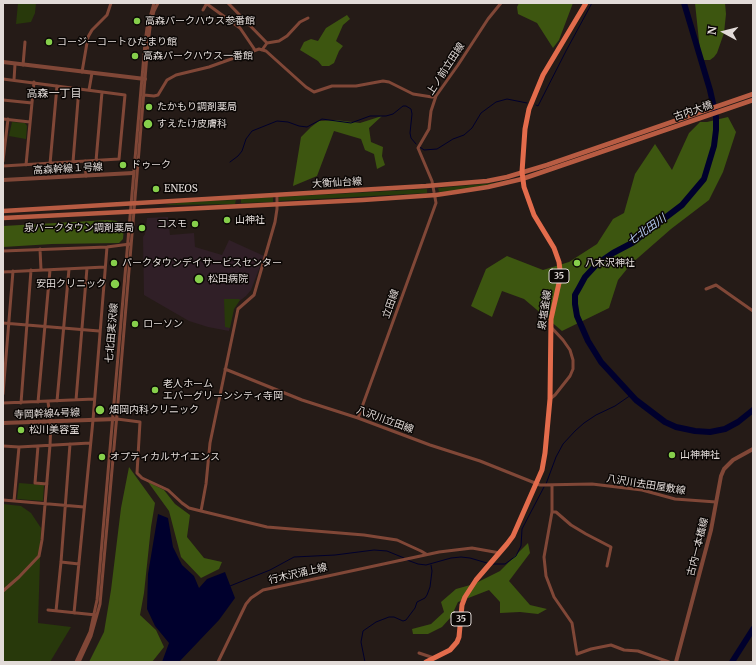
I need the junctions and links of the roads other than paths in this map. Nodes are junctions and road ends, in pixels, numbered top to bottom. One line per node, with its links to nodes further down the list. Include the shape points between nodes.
1 (112, 3): 18 (street, via 107,15 88,37)
2 (154, 3): 21 (street, via 147,28)
3 (158, 3): 21 (street, via 150,28)
4 (207, 3): 9 (street); 13 (street, via 240,28)
5 (228, 3): 12 (street)
6 (496, 3): 8 (street)
7 (586, 3): 46 (main road, 泉塩釜線 / 35, via 548,66 531,102 526,121)
8 (500, 4): 30 (street, 上ノ前立田線)
9 (203, 10)
10 (308, 18): 12 (street, via 279,41)
11 (25, 42): 17 (street)
12 (267, 43): 14 (street)
13 (255, 50): 14 (street); 29 (street, via 209,67 176,75 166,80 158,94)
14 (262, 50): 30 (street, via 314,92 332,86 356,86 383,81 413,94)
15 (3, 62): 16 (street)
16 (15, 64): 17 (street); 22 (street)
17 (23, 65): 18 (street)
18 (82, 72): 19 (street)
19 (92, 73): 21 (street); 26 (street)
20 (3, 79): 22 (street)
21 (144, 79): 29 (street); 47 (street)
22 (14, 80): 23 (street)
23 (34, 82): 24 (street); 33 (street)
24 (57, 86): 25 (street); 43 (street)
25 (79, 88): 26 (street); 42 (street)
26 (90, 90): 27 (street)
27 (102, 92): 39 (street); 39 (street, via 125,95 119,159)
28 (753, 94): 34 (main road)
29 (144, 95): 55 (street)
30 (436, 96): 51 (street, 上ノ前立田線, via 429,129 418,148)
31 (3, 100): 33 (street)
32 (753, 100): 34 (main road)
33 (32, 103): 37 (street)
34 (734, 103): 38 (main road, 古内大橋)
35 (3, 119): 36 (street)
36 (8, 119): 37 (street); 40 (street)
37 (30, 122): 44 (street)
38 (662, 128): 46 (main road, 大衡仙台線); 49 (main road, 大衡仙台線)
39 (96, 160): 41 (street)
40 (3, 161)
41 (85, 161): 42 (street); 48 (street)
42 (73, 162): 43 (street)
43 (50, 164): 44 (street)
44 (26, 165): 45 (street)
45 (3, 166)
46 (522, 172): 49 (main road, 泉塩釜線 / 35); 51 (main road, 大衡仙台線, via 487,181)
47 (133, 173): 48 (street, 高森幹線１号線); 55 (street)
48 (86, 176): 50 (street, 高森幹線１号線)
49 (522, 179): 53 (main road, 大衡仙台線); 78 (main road, 泉塩釜線 / 35, via 534,215 551,242 559,262 559,283)
50 (3, 180)
51 (434, 186): 52 (main road, 大衡仙台線); 53 (street, 上ノ前立田線)
52 (276, 195): 54 (main road, 大衡仙台線); 56 (street)
53 (436, 195): 56 (main road, 大衡仙台線); 95 (street, 立田線, via 433,216)
54 (239, 197): 55 (main road, 大衡仙台線); 57 (street)
55 (133, 204): 58 (main road, 大衡仙台線); 59 (street)
56 (277, 204): 57 (main road, 大衡仙台線); 85 (street, via 275,222 254,295 238,309)
57 (239, 206): 59 (main road, 大衡仙台線)
58 (3, 211)
59 (132, 211): 60 (main road, 大衡仙台線); 61 (street)
60 (3, 218)
61 (130, 244): 62 (street); 96 (street)
62 (107, 247): 63 (street); 65 (street)
63 (40, 249): 64 (street); 69 (street)
64 (3, 252)
65 (105, 267): 66 (street); 82 (street)
66 (87, 268): 67 (street); 81 (street)
67 (69, 269): 70 (street); 80 (street)
68 (31, 270): 69 (street); 71 (street); 77 (street)
69 (41, 270): 70 (street)
70 (50, 270): 79 (street)
71 (13, 271): 72 (street); 76 (street)
72 (3, 272)
73 (706, 289): 74 (street, via 716,285)
74 (753, 311)
75 (3, 323): 76 (street)
76 (9, 324): 77 (street); 84 (street)
77 (27, 325): 79 (street); 94 (street)
78 (550, 326): 88 (main road, 泉塩釜線 / 35); 88 (street, via 570,350 573,369)
79 (45, 327): 80 (street); 91 (street)
80 (63, 328): 81 (street); 90 (street)
81 (82, 330): 82 (street); 89 (street)
82 (99, 331): 87 (street)
83 (3, 344): 84 (street)
84 (8, 345): 86 (street)
85 (225, 369): 95 (street, 八沢川立田線, via 302,400); 116 (street, via 210,443)
86 (3, 394)
87 (94, 399): 89 (street); 97 (street)
88 (550, 399): 108 (main road, 泉塩釜線 / 35, via 544,462)
89 (76, 400): 90 (street)
90 (57, 401): 92 (street)
91 (38, 402): 92 (street); 94 (street)
92 (48, 402): 98 (street)
93 (3, 403): 94 (street)
94 (21, 403)
95 (358, 418): 108 (street, 八沢川立田線)
96 (115, 419): 97 (street, 寺岡幹線4号線); 116 (street, via 140,422 137,474 168,490 182,504); 127 (street, via 101,589)
97 (93, 420): 98 (street, 寺岡幹線4号線); 100 (street)
98 (51, 422): 99 (street, 寺岡幹線4号線); 102 (street)
99 (3, 423)
100 (90, 443): 101 (street); 115 (street)
101 (70, 444): 102 (street); 114 (street)
102 (50, 445): 104 (street); 107 (street)
103 (3, 446): 105 (street)
104 (38, 446): 105 (street); 107 (street, via 35,483)
105 (19, 447): 111 (street)
106 (753, 449): 112 (street, 古内一本橋線, via 733,460 724,469)
107 (47, 484): 113 (street)
108 (538, 484): 109 (street, 八沢川立田線); 118 (main road, 泉塩釜線 / 35, via 513,536)
109 (550, 485): 112 (street, 八沢川去田屋敷線, via 592,484 642,490 675,499); 117 (street)
110 (3, 500): 111 (street)
111 (14, 501): 113 (street)
112 (716, 502): 135 (street, 古内一本橋線)
113 (45, 504): 114 (street); 123 (street, via 39,556)
114 (65, 506): 115 (street); 120 (street)
115 (84, 507): 121 (street)
116 (201, 511): 119 (street, via 267,527 397,540)
117 (552, 512): 122 (street, via 556,512 571,525 611,547); 134 (street, via 544,557 546,576 554,597 572,623 578,654 611,645)
118 (500, 553): 119 (street, 行木沢涌上線, via 472,548); 129 (main road, 泉塩釜線 / 35, via 465,597 457,642 450,650)
119 (426, 554): 132 (street, 行木沢涌上線, via 270,588 257,594 246,604)
120 (61, 562): 121 (street); 125 (street)
121 (79, 564): 126 (street)
122 (607, 566)
123 (3, 591)
124 (48, 610): 125 (street)
125 (56, 611): 126 (street)
126 (74, 613): 127 (street)
127 (96, 615): 130 (street); 131 (street, via 91,636)
128 (419, 653): 129 (street)
129 (434, 658): 133 (main road, 35)
130 (76, 662)
131 (79, 662)
132 (218, 662)
133 (426, 662)
134 (669, 662)
135 (676, 662)

